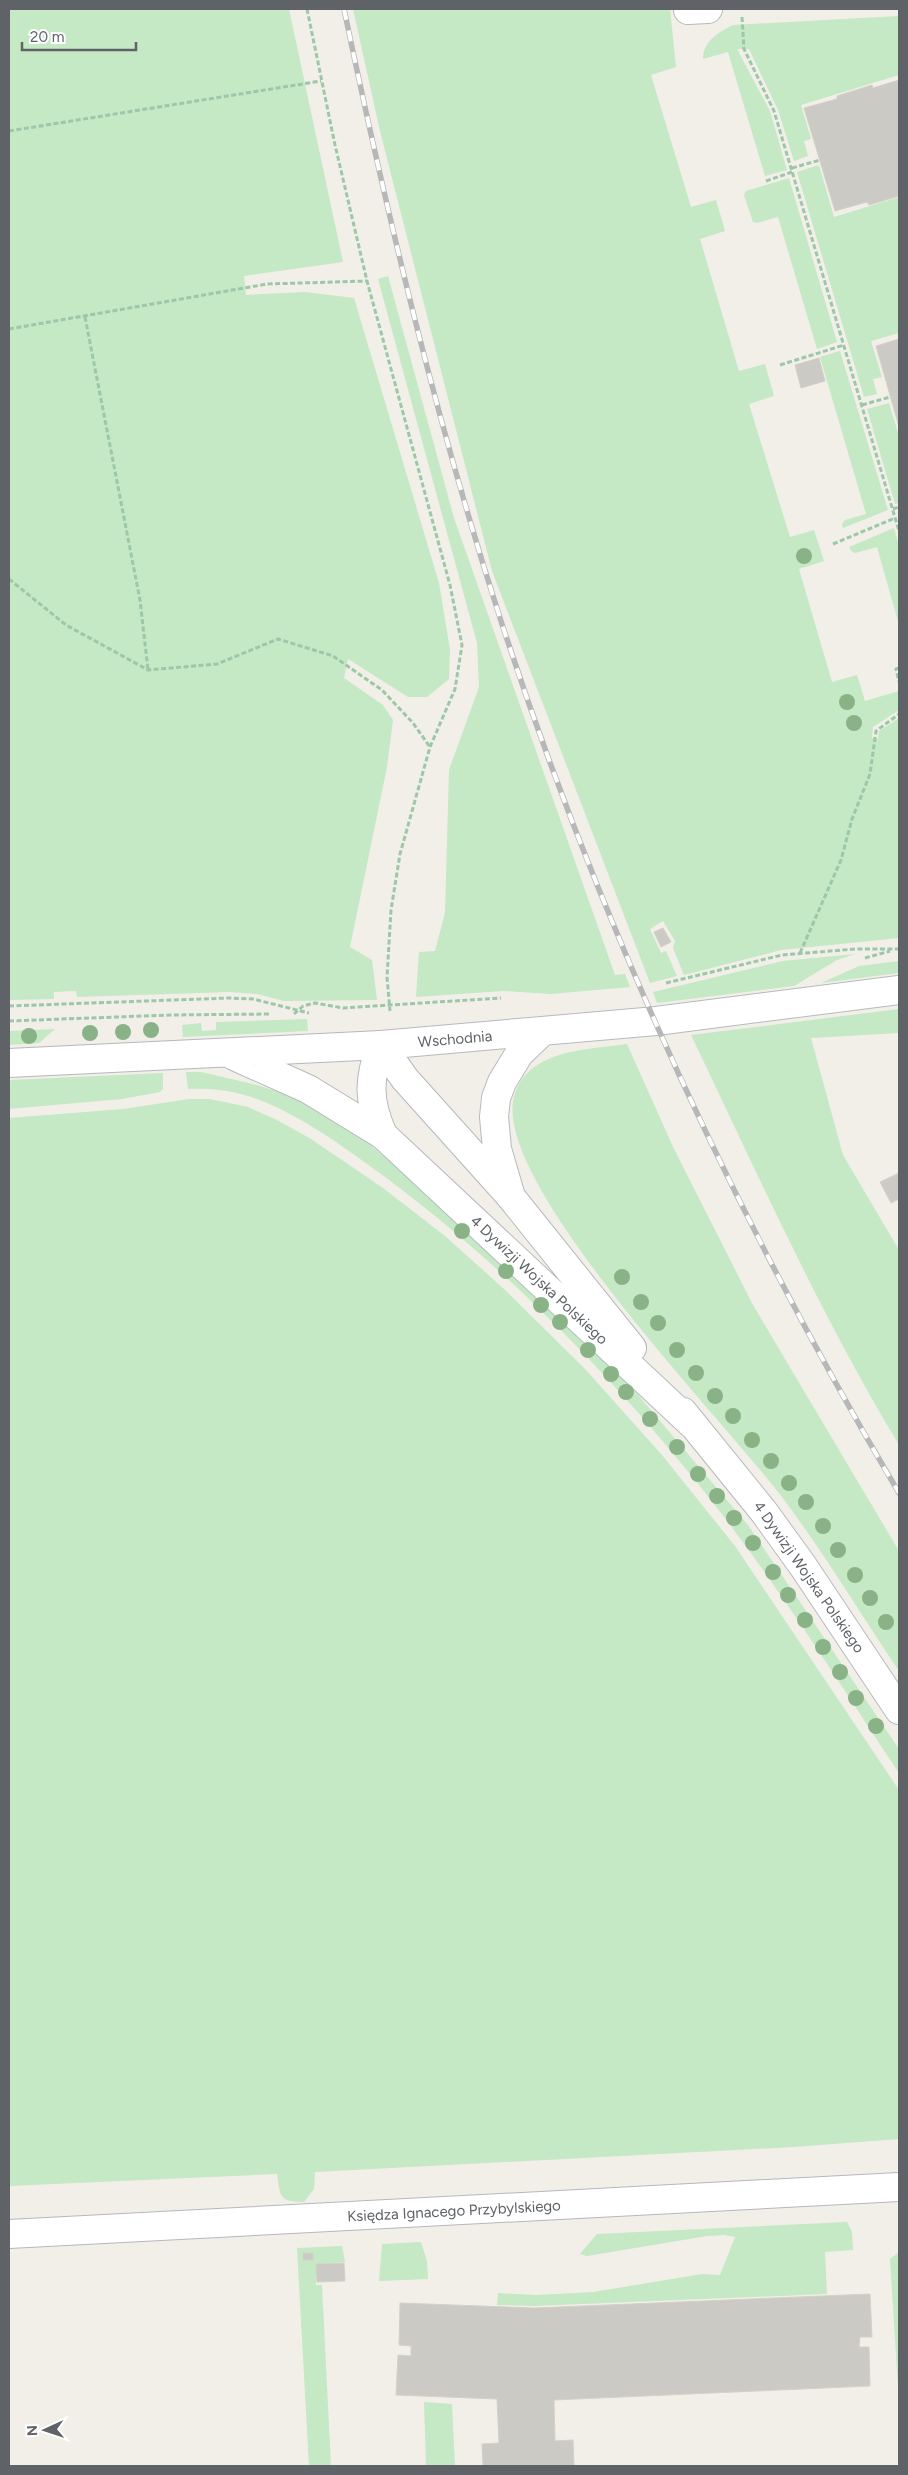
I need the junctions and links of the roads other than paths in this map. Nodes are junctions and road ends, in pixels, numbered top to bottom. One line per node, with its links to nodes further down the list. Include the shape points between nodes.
1 (899, 990): 2 (street, Wschodnia)
2 (542, 1032): 3 (street, Wschodnia); 7 (street, 4 Dywizji Wojska Polskiego, via 509,1068 496,1098 497,1149)
3 (381, 1045): 4 (street, Wschodnia); 6 (street, 4 Dywizji Wojska Polskiego, via 374,1064 371,1099); 7 (street, 4 Dywizji Wojska Polskiego, via 405,1079)
4 (228, 1053): 5 (street, Wschodnia); 6 (street, 4 Dywizji Wojska Polskiego, via 308,1089)
5 (9, 1062)
6 (383, 1135): 8 (street, 4 Dywizji Wojska Polskiego)
7 (512, 1197): 8 (street, 4 Dywizji Wojska Polskiego)
8 (694, 1426): 9 (street, 4 Dywizji Wojska Polskiego, via 792,1550)
9 (899, 1710)
10 (899, 2187): 11 (street, Księdza Ignacego Przybylskiego)
11 (9, 2234)

